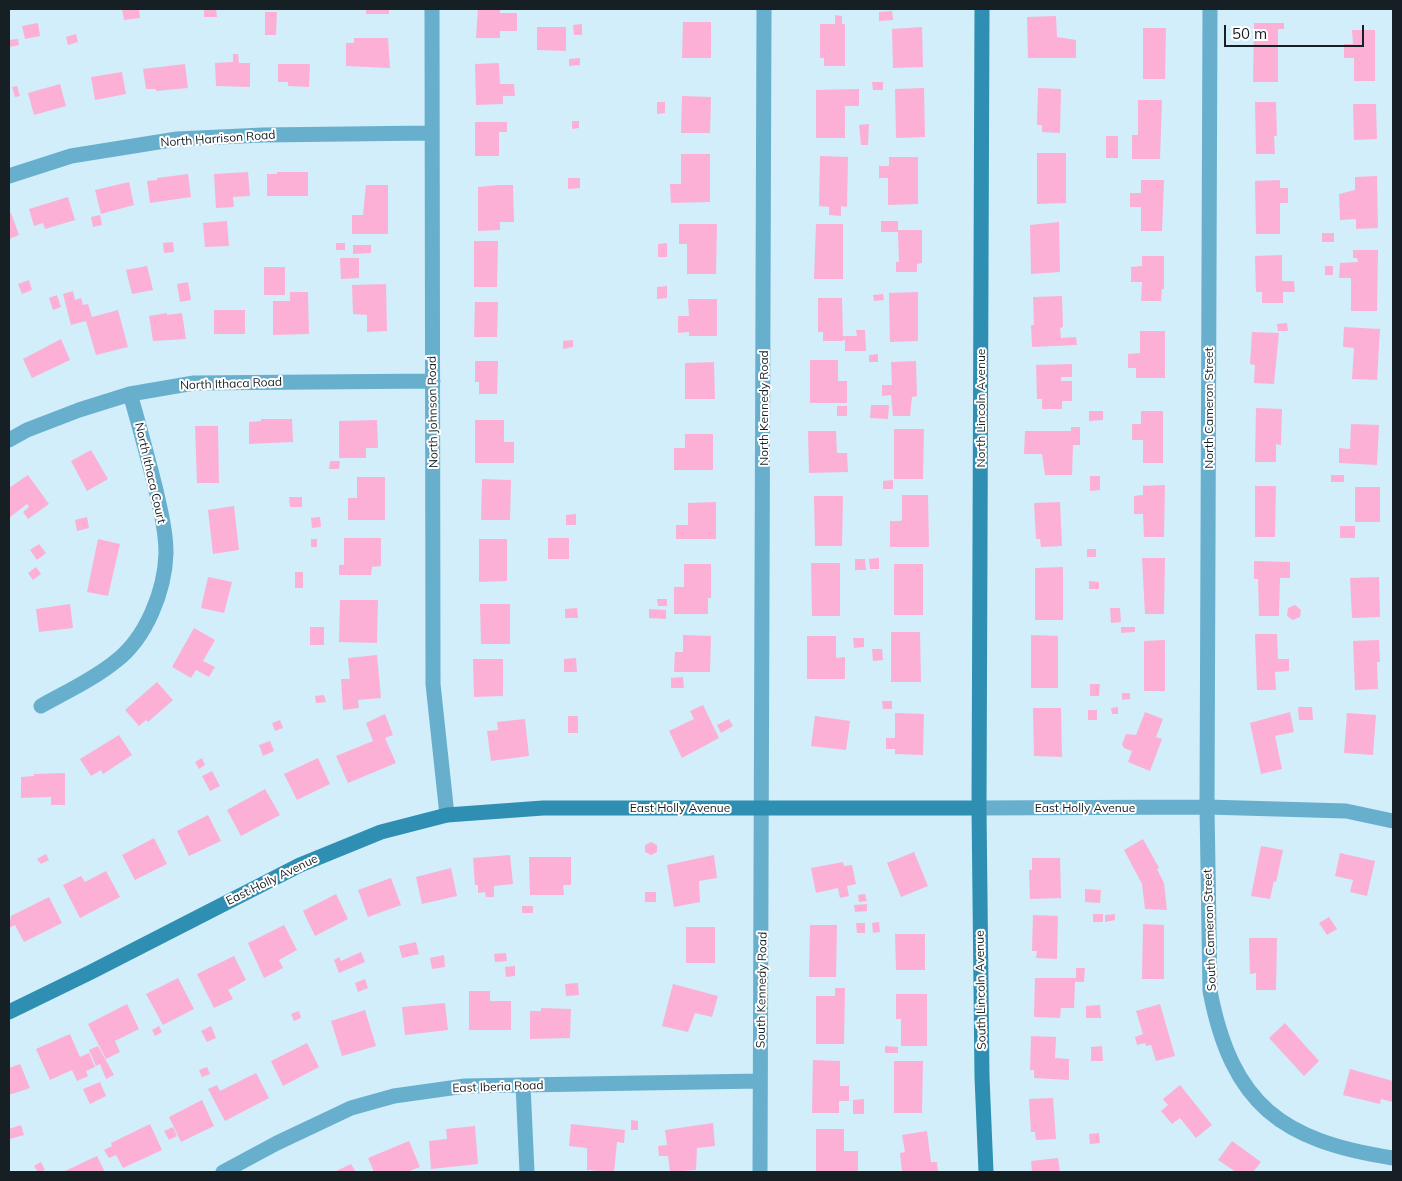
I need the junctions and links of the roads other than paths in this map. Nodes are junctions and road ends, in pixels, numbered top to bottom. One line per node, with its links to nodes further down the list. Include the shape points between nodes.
1 (432, 9): 5 (street, North Johnson Road)
2 (764, 9): 12 (street, North Kennedy Road)
3 (982, 9): 13 (street, North Lincoln Avenue)
4 (1210, 9): 11 (street, North Cameron Street)
5 (430, 133): 6 (street, North Harrison Road, via 272,134 177,139 71,156); 7 (street, North Johnson Road)
6 (9, 176)
7 (433, 381): 8 (street, North Ithaca Road, via 194,383); 14 (street, North Johnson Road, via 433,684)
8 (130, 394): 9 (street, North Ithaca Road, via 79,410); 10 (street, North Ithaca Court, via 163,520 166,554 160,588 135,643 116,661)
9 (9, 440)
10 (41, 706)
11 (1208, 807): 13 (street, East Holly Avenue); 15 (street, East Holly Avenue, via 1346,811); 19 (street, South Cameron Street, via 1210,991 1239,1076 1259,1102 1288,1126 1318,1141)
12 (763, 808): 13 (street, East Holly Avenue); 14 (street, East Holly Avenue, via 543,808); 17 (street, South Kennedy Road)
13 (979, 808): 23 (street, South Lincoln Avenue)
14 (447, 815): 16 (street, East Holly Avenue, via 381,832 300,865)
15 (1393, 821)
16 (9, 1012)
17 (760, 1081): 18 (street, East Iberia Road); 22 (street, South Kennedy Road)
18 (523, 1085): 20 (street, East Iberia Road, via 465,1086 394,1096 351,1108); 21 (street)
19 (1393, 1158)
20 (223, 1172)
21 (526, 1172)
22 (760, 1172)
23 (986, 1172)

